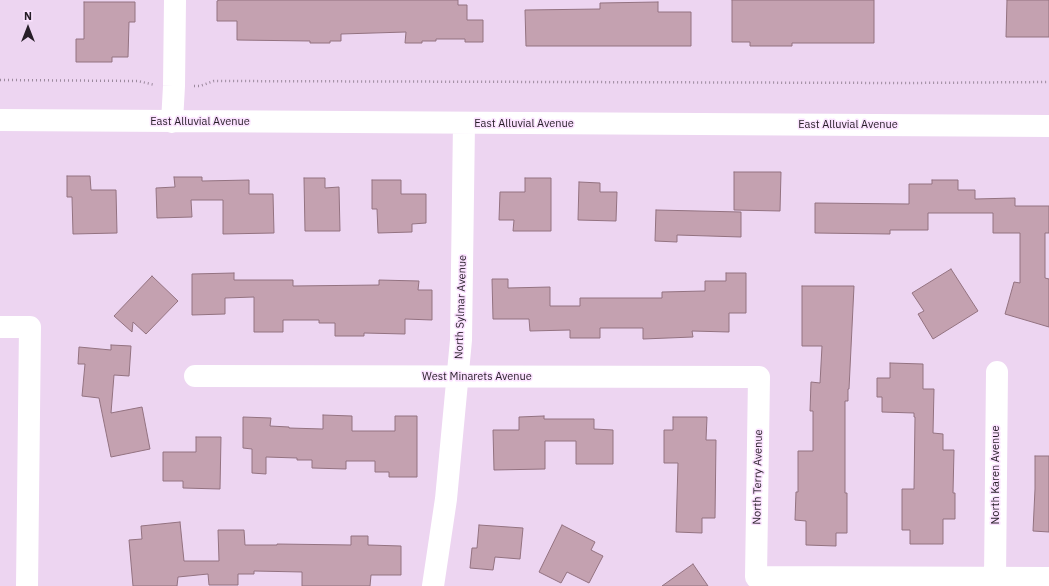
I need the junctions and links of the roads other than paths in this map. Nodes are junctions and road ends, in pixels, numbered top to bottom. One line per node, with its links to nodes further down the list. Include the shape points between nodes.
1 (175, 0): 3 (street)
2 (0, 120): 3 (street, East Alluvial Avenue)
3 (172, 122): 4 (street, East Alluvial Avenue)
4 (464, 123): 5 (street, East Alluvial Avenue); 9 (street, North Sylmar Avenue, via 461,340)
5 (1049, 126)
6 (0, 326): 13 (street, via 30,327)
7 (996, 372): 11 (street, North Karen Avenue)
8 (195, 376): 9 (street, West Minarets Avenue)
9 (458, 377): 10 (street, West Minarets Avenue); 14 (street, North Sylmar Avenue, via 446,499)
10 (759, 377): 11 (street, North Terry Avenue, via 756,577)
11 (995, 578): 12 (street)
12 (1049, 578)
13 (27, 586)
14 (433, 586)

